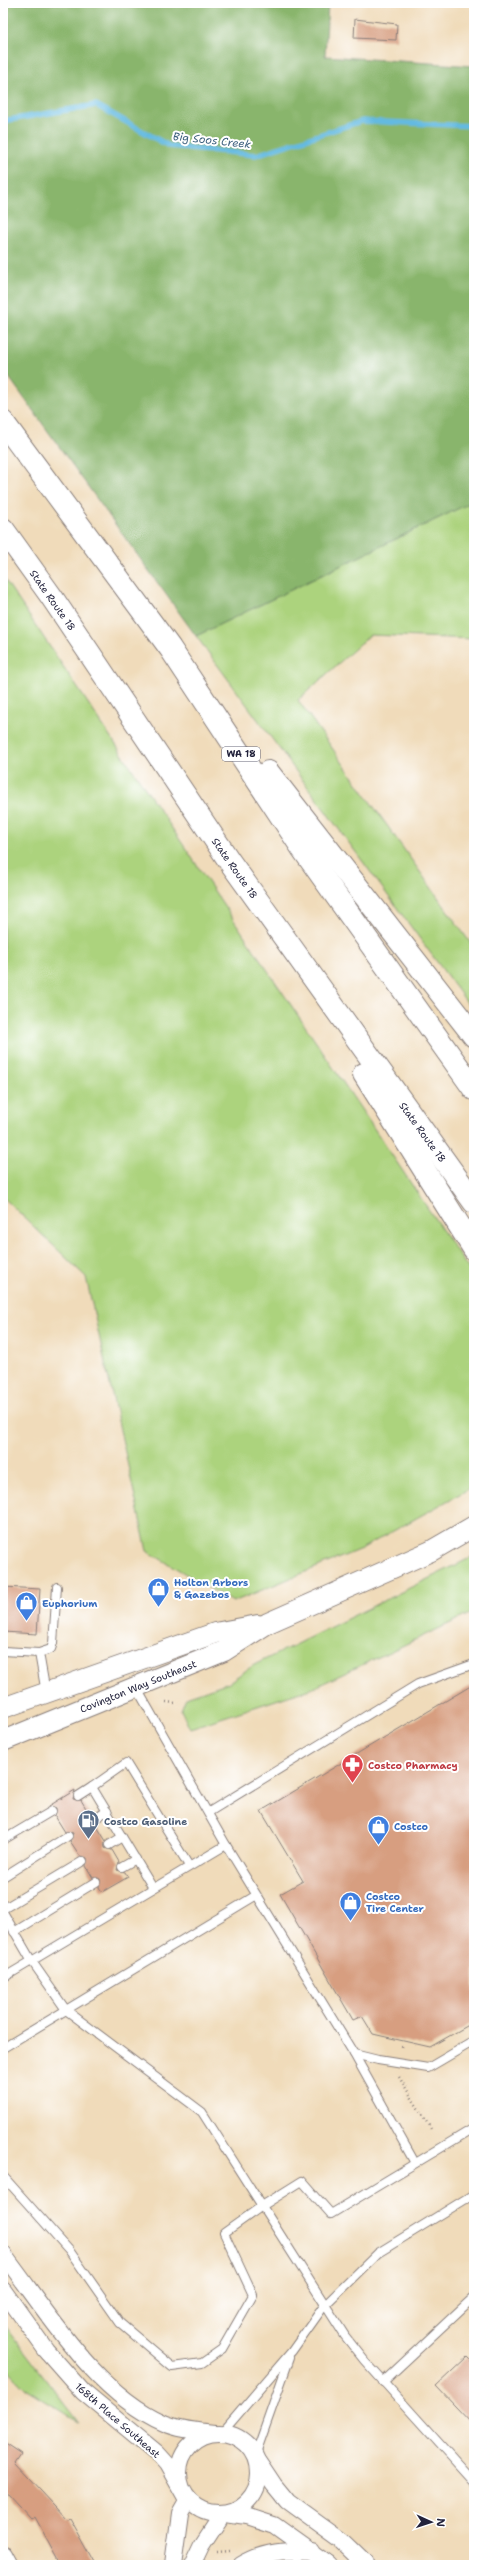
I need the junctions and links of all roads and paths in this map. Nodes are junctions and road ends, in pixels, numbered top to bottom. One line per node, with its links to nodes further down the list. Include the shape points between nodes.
1 (3, 422): 3 (highway, WA 18)
2 (3, 529): 4 (highway, State Route 18)
3 (170, 648): 5 (highway); 6 (highway, WA 18, via 302,848)
4 (230, 862): 7 (highway, State Route 18, via 386,1083); 8 (highway)
5 (474, 1036)
6 (474, 1089)
7 (474, 1202)
8 (474, 1249)
9 (474, 1526): 11 (street, Covington Way Southeast, via 431,1551)
10 (57, 1587): 13 (lane, via 53,1644 51,1649)
11 (268, 1623): 15 (street, Covington Way Southeast, via 224,1651); 16 (street, Covington Way Southeast, via 215,1633)
12 (3, 1651): 13 (lane)
13 (39, 1653): 16 (lane)
14 (474, 1664): 26 (lane, via 418,1684)
15 (136, 1687): 21 (street, Covington Way Southeast); 26 (lane)
16 (46, 1693): 19 (street, Covington Way Southeast); 20 (street, via 50,1699 47,1710)
17 (166, 1702): 18 (path)
18 (176, 1703)
19 (3, 1708)
20 (3, 1728)
21 (3, 1741)
22 (92, 1787): 23 (lane); 25 (lane); 35 (lane, via 126,1763)
23 (78, 1796)
24 (52, 1811): 30 (lane)
25 (107, 1811): 27 (lane); 29 (lane)
26 (209, 1812): 32 (lane)
27 (93, 1820)
28 (68, 1836): 37 (lane)
29 (122, 1837): 31 (lane); 33 (lane)
30 (3, 1840)
31 (109, 1845)
32 (226, 1845): 35 (lane); 40 (lane)
33 (136, 1858): 36 (lane); 39 (lane)
34 (83, 1861): 41 (lane)
35 (189, 1866): 39 (lane)
36 (122, 1867)
37 (3, 1877)
38 (96, 1882): 43 (lane)
39 (153, 1888): 44 (lane)
40 (255, 1896): 46 (lane); 49 (lane)
41 (3, 1909)
42 (3, 1912): 43 (lane)
43 (14, 1932): 44 (lane)
44 (31, 1960): 45 (lane); 46 (lane)
45 (3, 1978)
46 (66, 2010): 48 (lane); 56 (lane, via 202,2112)
47 (474, 2041): 49 (lane, via 428,2068)
48 (3, 2048)
49 (354, 2054): 53 (lane, via 361,2071)
50 (399, 2077): 52 (path)
51 (474, 2128): 53 (lane)
52 (431, 2129)
53 (415, 2163): 56 (lane, via 331,2214 302,2181)
54 (3, 2176): 56 (lane, via 69,2250 120,2323 172,2367 202,2364 222,2349 253,2295 224,2233)
55 (474, 2194): 60 (lane, via 378,2253)
56 (262, 2206): 60 (lane)
57 (3, 2254): 63 (street, 168th Place Southeast, via 56,2328 90,2366 120,2394 140,2410 164,2423)
58 (3, 2290): 66 (street, 168th Place Southeast, via 46,2350 77,2386 167,2464)
59 (474, 2297): 62 (lane)
60 (324, 2306): 61 (lane); 62 (lane)
61 (292, 2351): 63 (lane); 64 (lane)
62 (383, 2382): 65 (lane)
63 (218, 2433): 64 (street, via 240,2439); 66 (street, via 203,2436 185,2451 178,2473)
64 (256, 2458): 67 (street, via 259,2476 254,2493 237,2510); 75 (street, via 288,2502 342,2541)
65 (474, 2482)
66 (187, 2498): 67 (street, via 203,2511); 71 (street, via 180,2513)
67 (224, 2514): 68 (street, via 246,2516 274,2525); 72 (street, via 201,2546)
68 (313, 2551): 73 (street, via 290,2550 264,2554); 74 (street)
69 (3, 2554): 70 (street)
70 (9, 2565)
71 (173, 2565)
72 (192, 2565)
73 (241, 2565)
74 (330, 2565)
75 (367, 2565)

